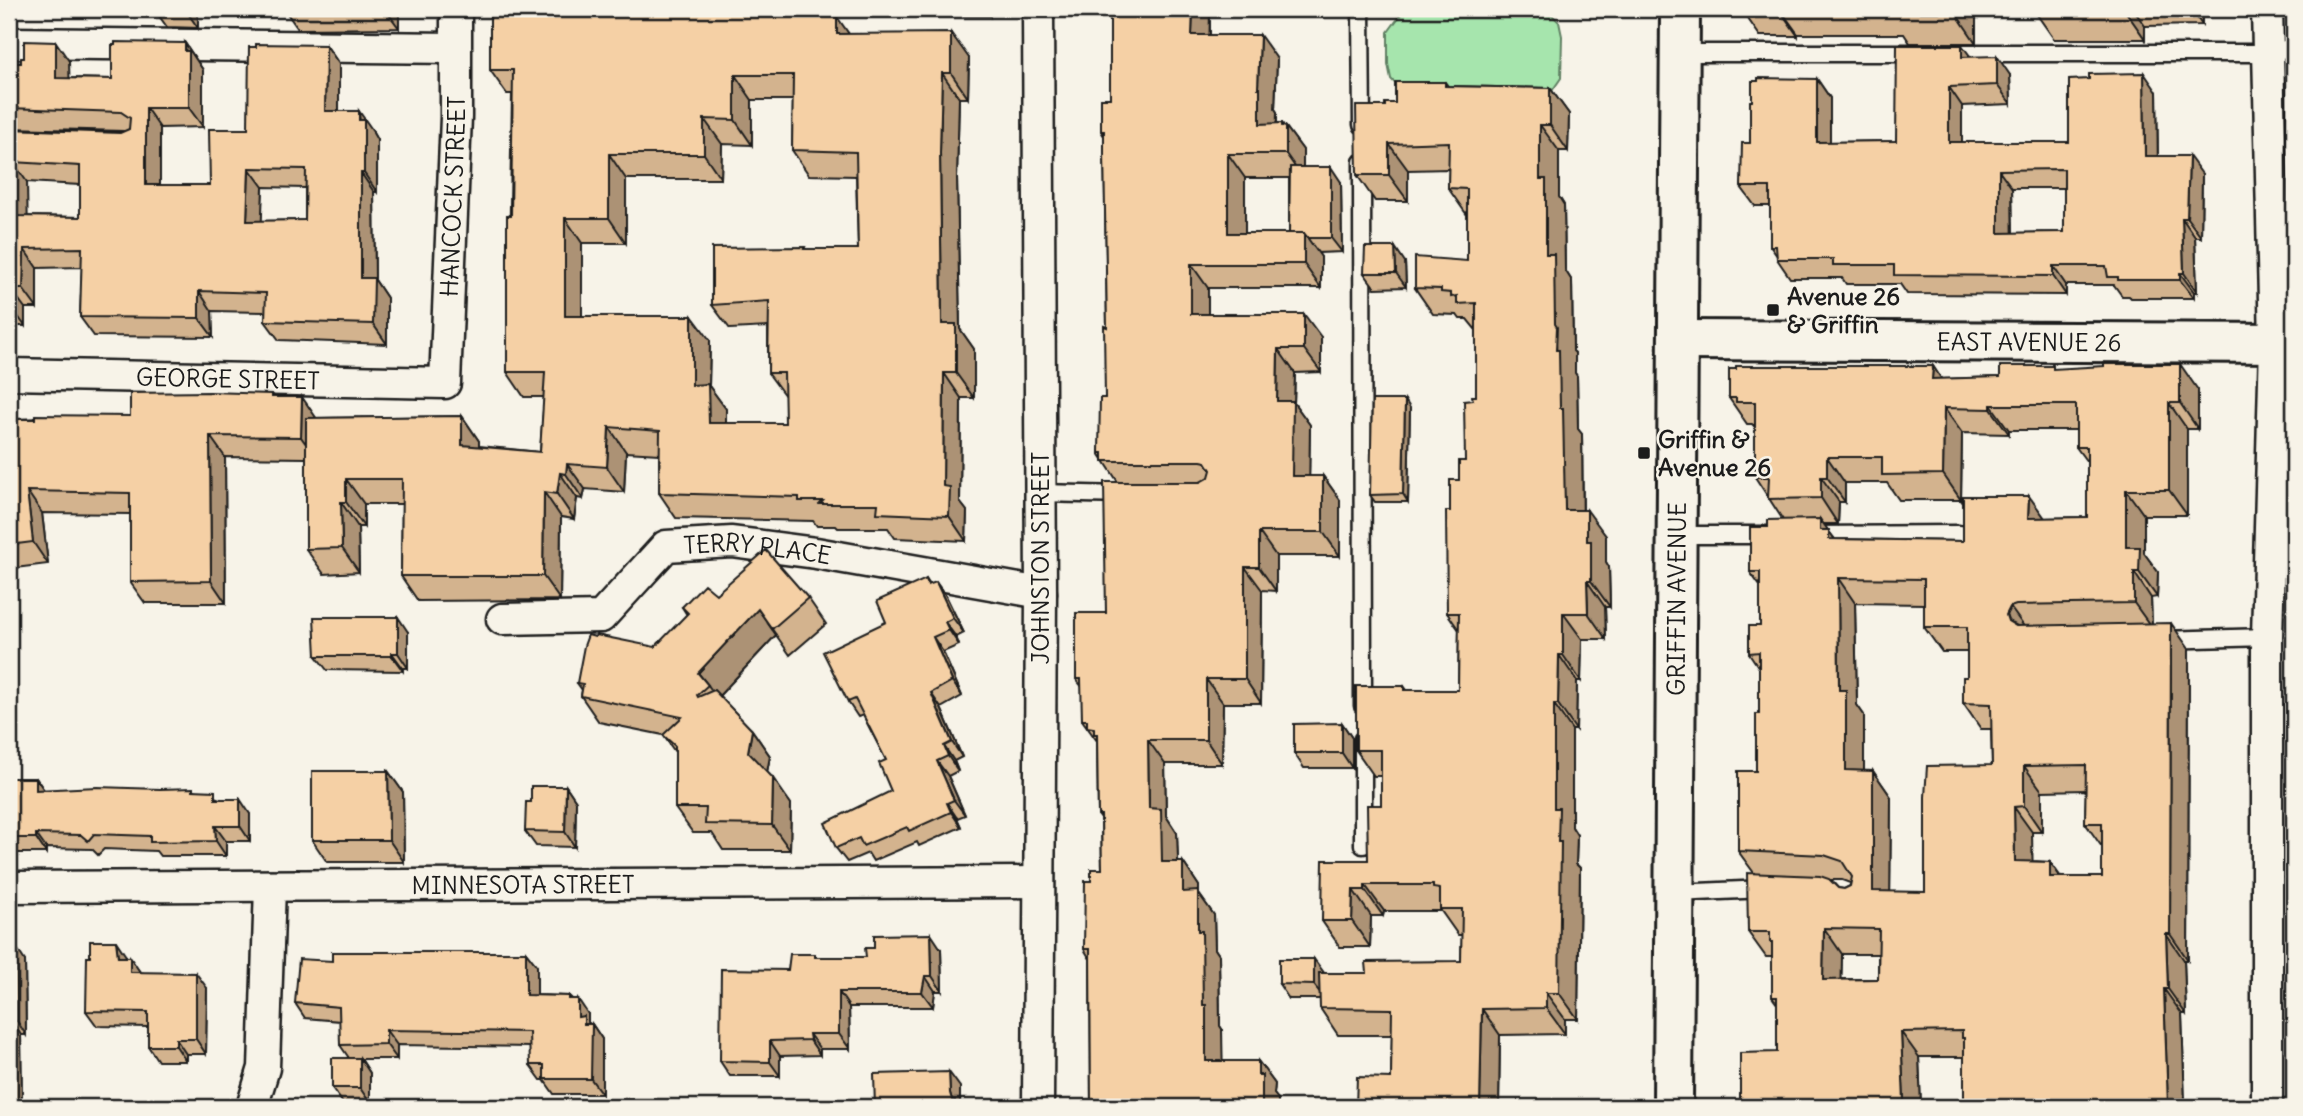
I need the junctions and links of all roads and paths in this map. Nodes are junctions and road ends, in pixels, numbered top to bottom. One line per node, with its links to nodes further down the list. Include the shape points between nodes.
1 (456, 9): 7 (street, HANCOCK STREET)
2 (1038, 9): 14 (street, JOHNSTON STREET)
3 (1361, 9): 22 (lane)
4 (1679, 9): 9 (street, GRIFFIN AVENUE)
5 (2267, 9): 8 (street)
6 (9, 43): 7 (street)
7 (455, 47): 13 (street, HANCOCK STREET)
8 (2281, 50): 9 (lane); 11 (street)
9 (1680, 53): 10 (street, GRIFFIN AVENUE)
10 (1679, 340): 11 (street, EAST AVENUE 26); 17 (street, GRIFFIN AVENUE)
11 (2285, 343): 20 (street)
12 (9, 374): 13 (street, GEORGE STREET)
13 (445, 383)
14 (1040, 493): 15 (lane); 18 (street, JOHNSTON STREET)
15 (1139, 495)
16 (1959, 534): 17 (lane)
17 (1676, 535): 27 (street, GRIFFIN AVENUE)
18 (1041, 593): 19 (street, TERRY PLACE, via 816,552 732,542 666,545 601,617); 23 (street, JOHNSTON STREET)
19 (502, 619)
20 (2267, 637): 21 (lane); 31 (street)
21 (2141, 640)
22 (1363, 845)
23 (1038, 882): 24 (street, MINNESOTA STREET); 29 (street, JOHNSTON STREET)
24 (270, 886): 25 (street, MINNESOTA STREET); 28 (street, via 264,1069)
25 (9, 887)
26 (1780, 889): 27 (lane)
27 (1674, 893): 30 (street, GRIFFIN AVENUE)
28 (252, 1107)
29 (1038, 1107)
30 (1673, 1107)
31 (2267, 1107)

